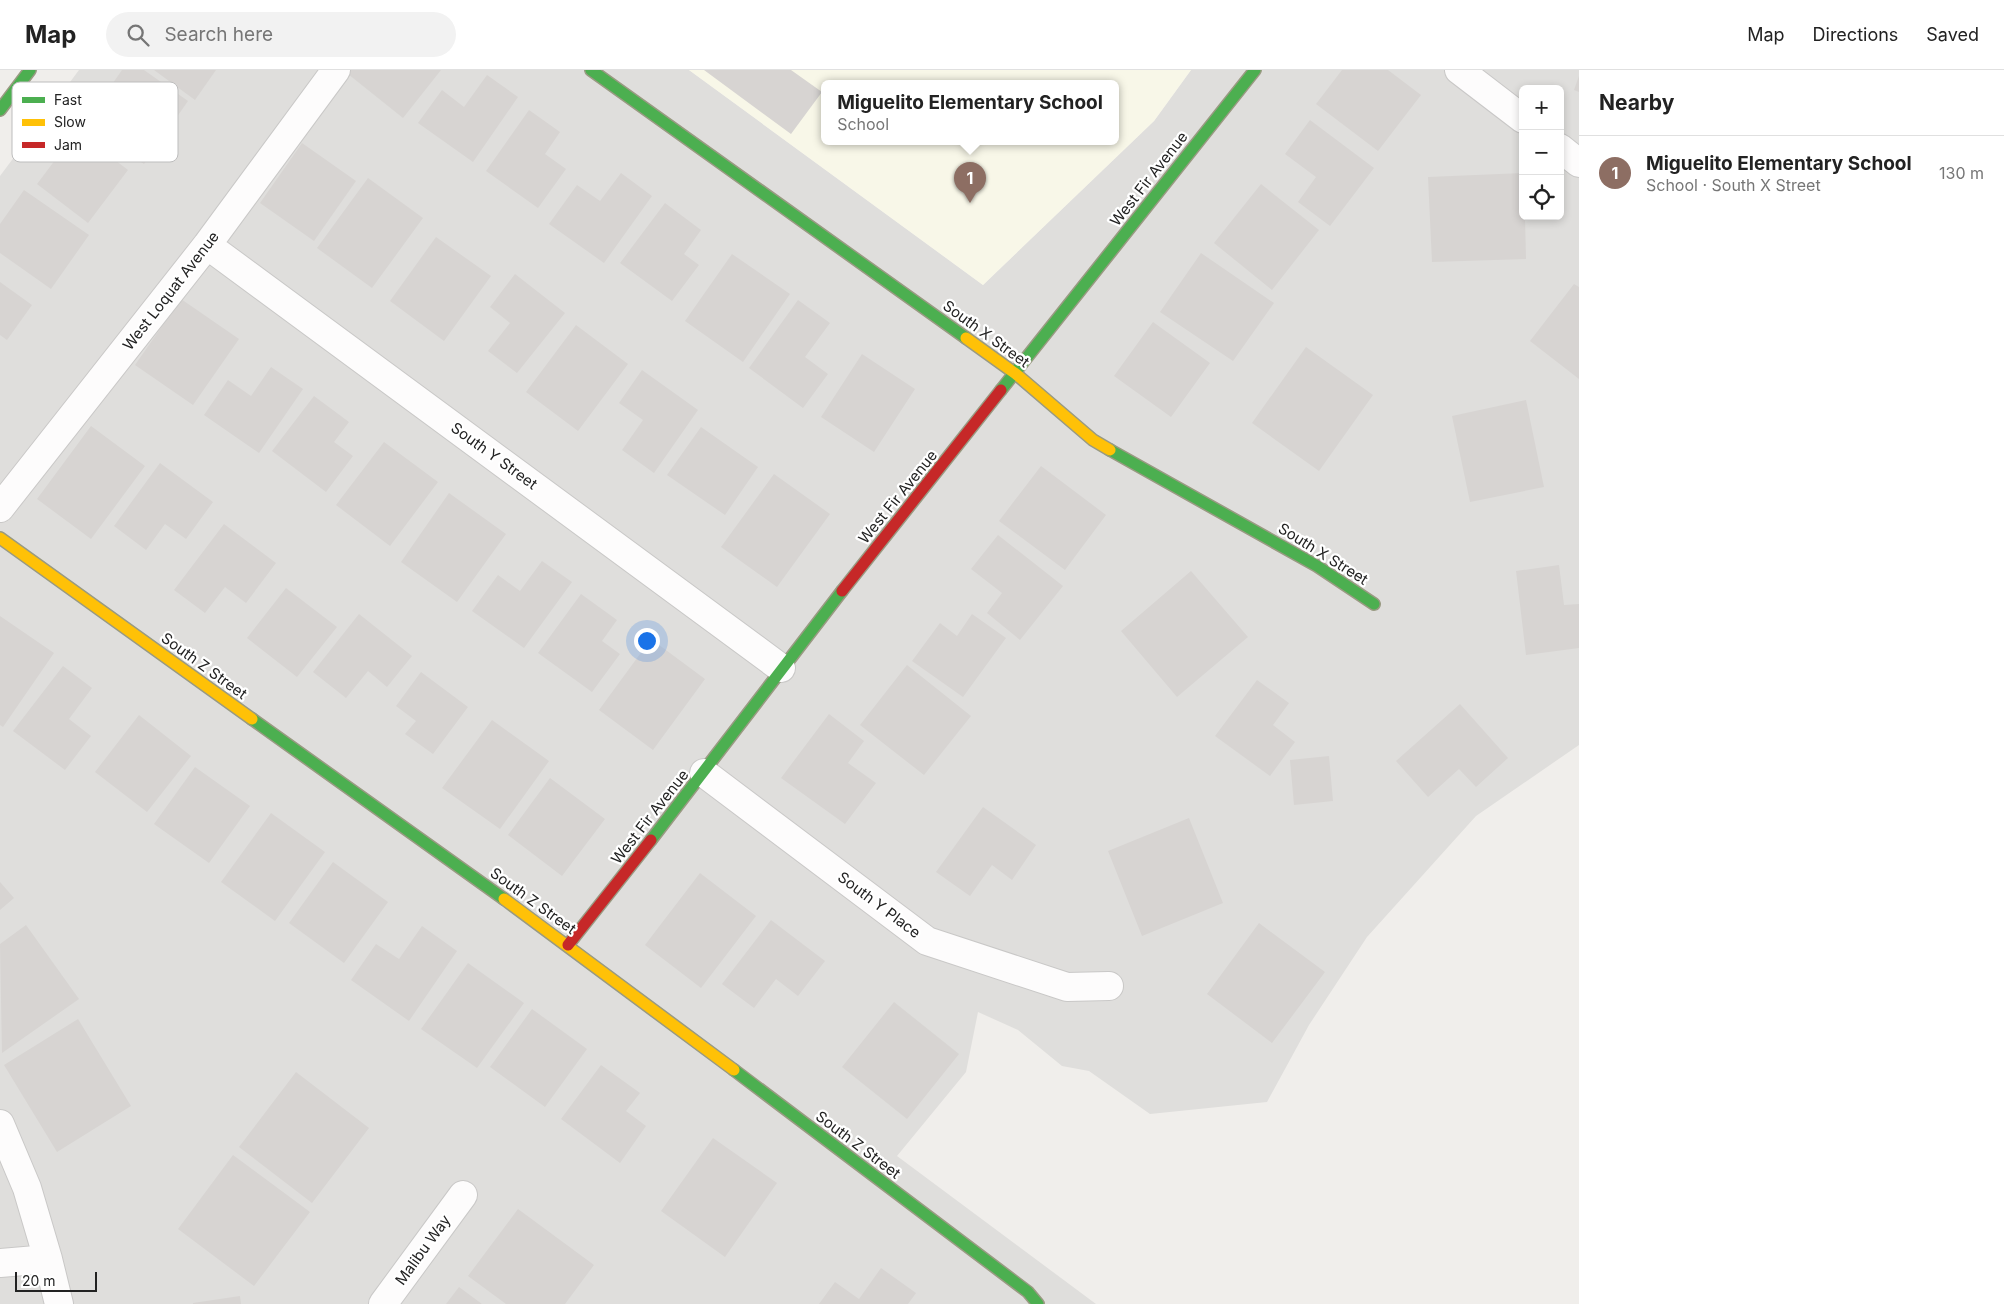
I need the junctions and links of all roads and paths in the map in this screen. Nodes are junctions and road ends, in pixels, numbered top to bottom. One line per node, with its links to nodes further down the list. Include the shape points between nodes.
1 (30, 70): 6 (street)
2 (336, 70): 12 (street, West Loquat Avenue)
3 (591, 70): 13 (street, South X Street)
4 (1255, 70): 13 (street, West Fir Avenue)
5 (1459, 70): 9 (street)
6 (21, 82)
7 (12, 94): 8 (street)
8 (0, 110)
9 (1519, 116)
10 (1564, 151): 11 (street)
11 (1579, 163)
12 (207, 245): 14 (street, West Loquat Avenue); 17 (street, South Y Street)
13 (1016, 374): 16 (street, South X Street, via 1093,440 1317,566); 17 (street, West Fir Avenue)
14 (0, 508)
15 (0, 538): 19 (street, South Z Street)
16 (1374, 604)
17 (781, 668): 18 (street, West Fir Avenue)
18 (704, 772): 19 (street, West Fir Avenue); 20 (street, South Y Place, via 927,941 1067,987)
19 (568, 945): 27 (street, South Z Street, via 1028,1292)
20 (1109, 986)
21 (0, 1124): 23 (street, via 27,1188)
22 (463, 1195): 26 (street, Malibu Way)
23 (48, 1259): 24 (street); 25 (street)
24 (0, 1263)
25 (59, 1304)
26 (383, 1304)
27 (1038, 1304)

